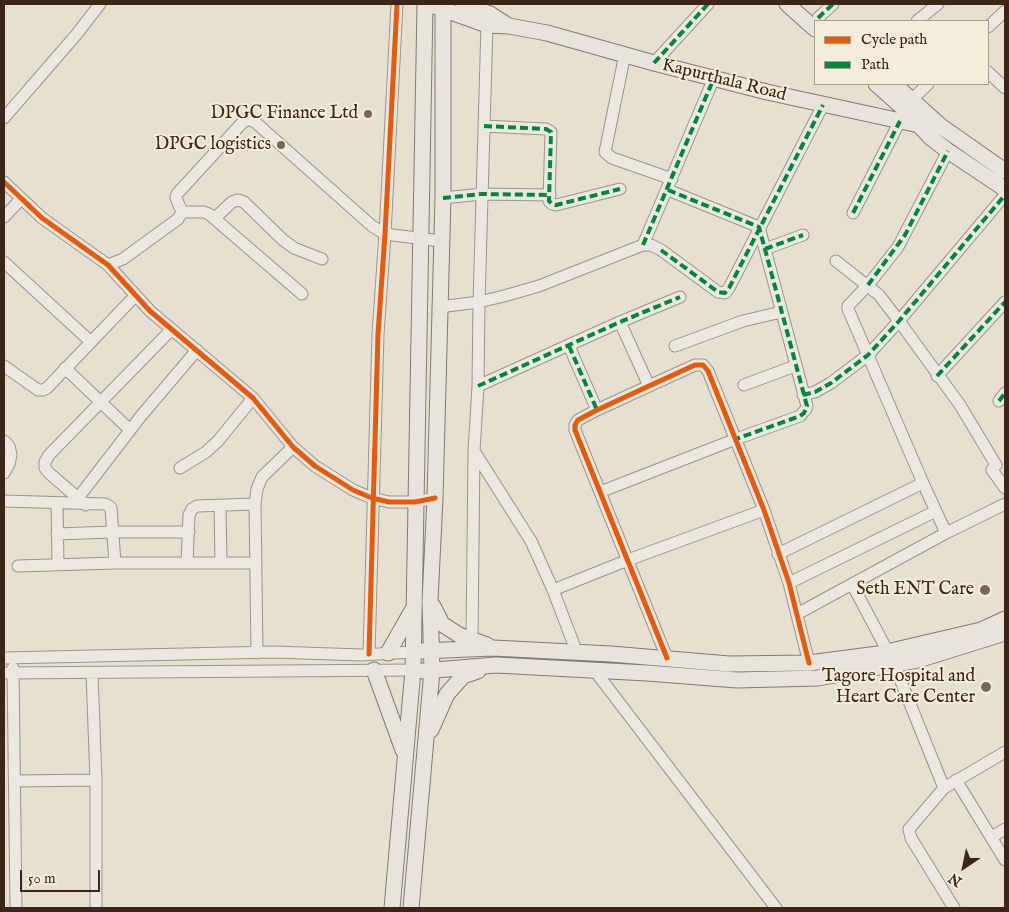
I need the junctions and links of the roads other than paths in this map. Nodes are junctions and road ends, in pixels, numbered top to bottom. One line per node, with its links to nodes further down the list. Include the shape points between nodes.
1 (100, 4): 29 (street)
2 (397, 4): 49 (street)
3 (426, 4): 10 (main road); 51 (main road)
4 (463, 4): 17 (main road, via 490,14)
5 (708, 4): 20 (street)
6 (787, 4): 12 (main road)
7 (802, 4): 13 (main road)
8 (833, 4): 14 (street)
9 (938, 4): 15 (street)
10 (443, 6): 16 (main road); 42 (main road)
11 (1005, 11): 18 (street)
12 (814, 20)
13 (816, 20)
14 (821, 20)
15 (918, 20)
16 (487, 25): 17 (main road); 31 (street)
17 (509, 26): 19 (main road, Kapurthala Road)
18 (989, 26)
19 (625, 54): 20 (main road, Kapurthala Road); 36 (street, via 605,152)
20 (654, 63): 22 (main road, Kapurthala Road)
21 (989, 73): 26 (street)
22 (714, 78): 27 (main road, Kapurthala Road); 36 (street)
23 (877, 85): 28 (main road)
24 (894, 85): 28 (main road)
25 (927, 85): 28 (street)
26 (1005, 88)
27 (823, 105): 28 (main road, Kapurthala Road); 48 (street)
28 (905, 109): 30 (main road, Kapurthala Road); 32 (main road); 45 (street)
29 (4, 118)
30 (919, 125): 32 (main road, Kapurthala Road); 33 (main road)
31 (484, 126): 39 (street); 40 (street, via 550,130)
32 (942, 127): 34 (main road)
33 (948, 152): 38 (main road); 59 (street, via 905,236)
34 (1005, 171)
35 (4, 182): 43 (street)
36 (670, 184): 48 (street); 53 (street)
37 (620, 189): 40 (street, via 556,206 549,201)
38 (1005, 189)
39 (482, 194): 40 (street); 42 (street); 63 (street)
40 (550, 195)
41 (1005, 195): 67 (street)
42 (443, 198): 52 (main road)
43 (21, 199): 46 (street); 58 (street, via 66,236)
44 (182, 212): 47 (street, via 204,212); 49 (street, via 177,194 248,119); 58 (street, via 142,247)
45 (853, 213)
46 (4, 217)
47 (215, 218): 55 (street, via 232,202 244,202 283,240); 60 (street)
48 (759, 227): 53 (street, via 724,293 718,292 661,250); 54 (street)
49 (385, 234): 51 (street); 97 (street)
50 (803, 235): 54 (street)
51 (422, 239): 52 (street); 101 (main road)
52 (441, 241): 65 (main road)
53 (643, 245): 63 (street, via 539,286)
54 (765, 249): 66 (street)
55 (322, 259)
56 (4, 262): 70 (street)
57 (836, 262): 59 (street)
58 (108, 264): 61 (street)
59 (868, 285): 67 (street); 74 (street, via 848,306)
60 (302, 294)
61 (135, 296): 69 (street); 70 (street)
62 (680, 297): 68 (street)
63 (479, 302): 65 (street); 80 (street)
64 (1005, 302): 78 (street)
65 (439, 308): 98 (main road)
66 (780, 312): 72 (street, via 743,321); 76 (street)
67 (899, 321): 74 (street); 78 (street)
68 (620, 322): 71 (street); 81 (street)
69 (171, 330): 73 (street); 84 (street)
70 (91, 342): 77 (street)
71 (569, 346): 80 (street); 85 (street)
72 (675, 346)
73 (197, 350): 83 (street); 86 (street)
74 (868, 355): 82 (street, via 831,383); 94 (street)
75 (4, 366): 77 (street, via 38,390 47,388)
76 (795, 366): 79 (street); 82 (street)
77 (66, 368): 84 (street)
78 (937, 376): 91 (street)
79 (744, 385)
80 (478, 386): 90 (street)
81 (649, 386): 85 (street); 87 (street, via 695,365 703,365)
82 (803, 395): 87 (street, via 807,406 800,416)
83 (253, 398): 89 (street); 92 (street, via 218,441)
84 (101, 402): 86 (street); 100 (street, via 45,462 49,473)
85 (598, 410): 96 (street, via 578,420 575,430)
86 (130, 430): 100 (street)
87 (736, 439): 96 (street); 106 (street)
88 (4, 441): 93 (street, via 11,455)
89 (293, 447): 97 (street, via 315,466); 103 (street, via 262,477)
90 (474, 451): 122 (street, via 531,541); 128 (street)
91 (1000, 463): 95 (street, via 992,470)
92 (180, 468)
93 (4, 473)
94 (923, 483): 107 (street); 112 (street)
95 (1005, 488)
96 (600, 492): 113 (street)
97 (372, 498): 101 (street, via 388,502); 135 (street)
98 (435, 498): 101 (street); 123 (main road)
99 (4, 501): 102 (street)
100 (82, 502): 102 (street); 108 (street, via 106,504 111,508)
101 (415, 502): 124 (main road)
102 (57, 503): 111 (street)
103 (255, 504): 105 (street); 117 (street)
104 (1005, 504): 110 (street)
105 (220, 505): 109 (street, via 192,509); 116 (street)
106 (764, 510): 112 (street); 113 (street)
107 (936, 511): 110 (street); 120 (street)
108 (112, 532): 109 (street); 111 (street); 114 (street)
109 (189, 532): 115 (street)
110 (946, 533): 121 (street)
111 (57, 534): 118 (street)
112 (778, 554): 120 (street)
113 (628, 560): 122 (street); 137 (street)
114 (115, 563): 115 (street); 118 (street)
115 (186, 563): 116 (street)
116 (221, 563): 117 (street)
117 (256, 563): 134 (street)
118 (58, 564): 119 (street)
119 (18, 566)
120 (789, 583): 125 (street)
121 (852, 584): 125 (street); 138 (street)
122 (553, 590): 133 (street)
123 (430, 601): 128 (main road, via 442,624); 130 (main road)
124 (414, 606): 131 (main road); 132 (main road)
125 (797, 614): 139 (street)
126 (1005, 620): 138 (main road)
127 (1005, 633): 138 (main road, via 918,660)
128 (472, 640): 129 (main road)
129 (499, 648): 130 (main road); 133 (main road)
130 (432, 651): 131 (main road); 143 (main road)
131 (413, 652): 132 (street); 142 (main road)
132 (388, 653): 135 (street)
133 (577, 653): 137 (main road)
134 (257, 654): 135 (street); 136 (street)
135 (369, 654)
136 (8, 658): 145 (street)
137 (667, 658): 139 (main road, via 729,664)
138 (891, 658): 139 (main road); 144 (main road, via 818,678 737,680); 153 (street)
139 (809, 663)
140 (496, 665): 143 (main road); 144 (main road); 147 (main road, via 463,676 447,694)
141 (374, 670): 142 (street); 146 (street); 149 (main road)
142 (413, 670): 143 (main road); 149 (main road)
143 (432, 671): 147 (main road)
144 (595, 671): 161 (street)
145 (9, 673): 146 (street); 152 (street)
146 (92, 673): 150 (street)
147 (427, 739): 160 (main road)
148 (1005, 752): 151 (street)
149 (405, 756): 159 (main road)
150 (96, 780): 152 (street); 158 (street)
151 (956, 780): 153 (street); 155 (street)
152 (15, 781): 157 (street)
153 (944, 788): 162 (street, via 912,824 909,833)
154 (1005, 829): 155 (street)
155 (992, 838): 156 (street)
156 (1005, 860)
157 (16, 908)
158 (96, 908)
159 (392, 908)
160 (411, 908)
161 (776, 908)
162 (954, 908)

